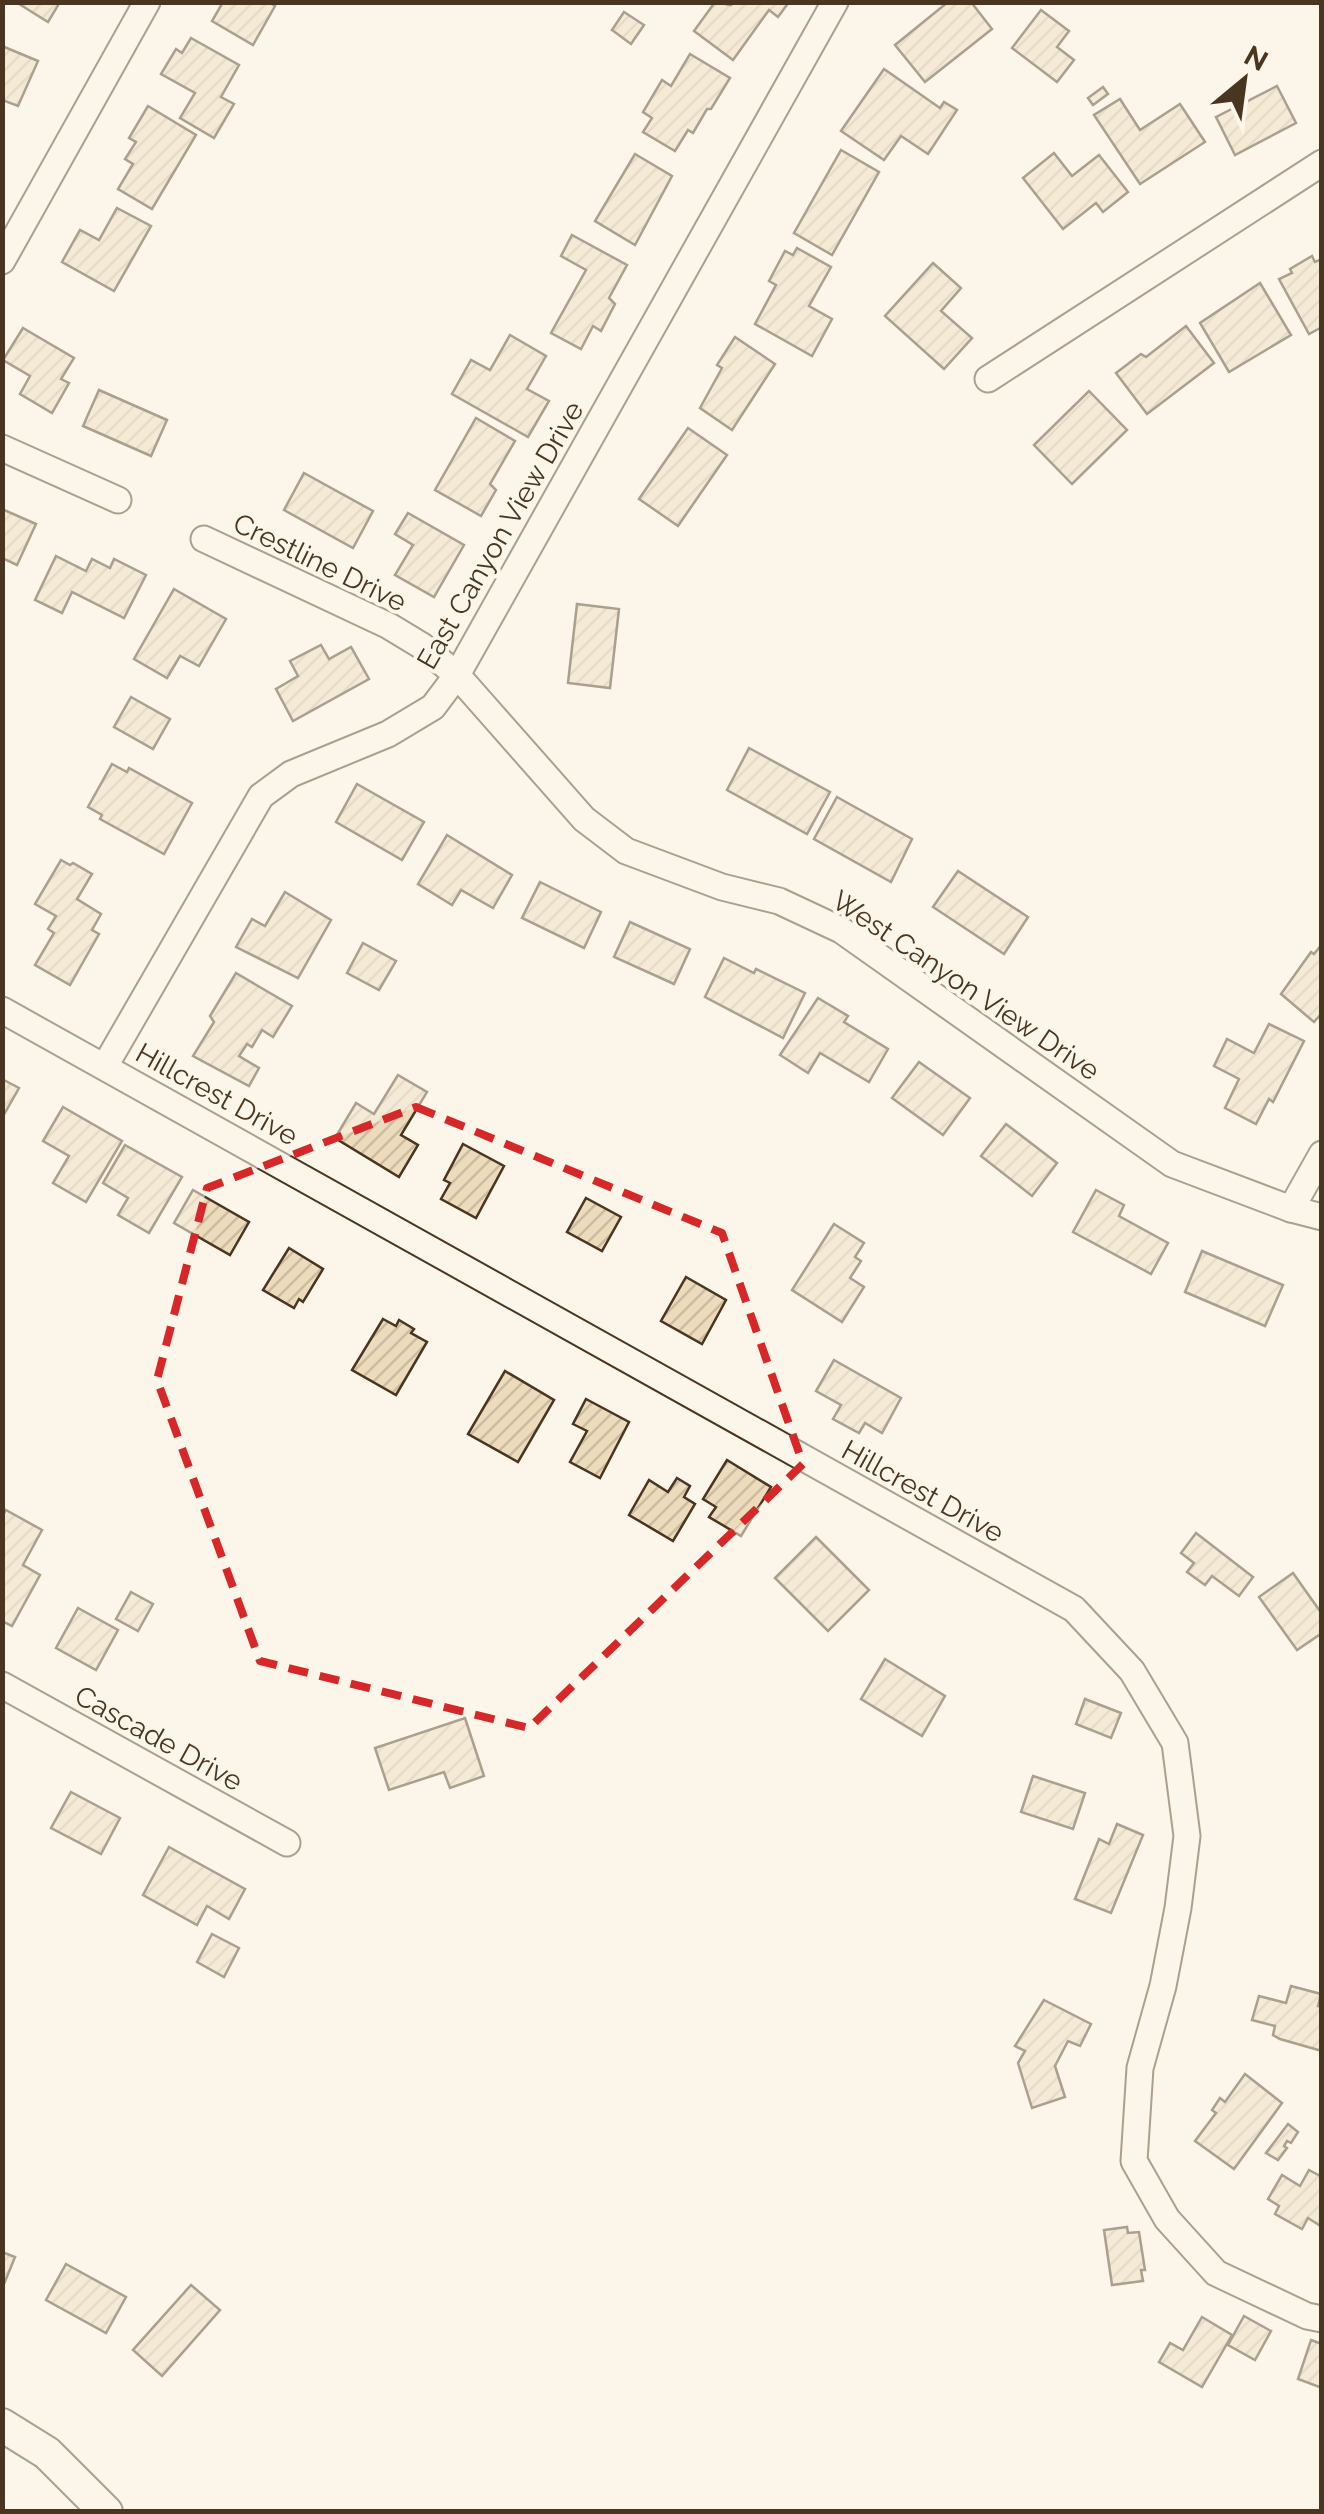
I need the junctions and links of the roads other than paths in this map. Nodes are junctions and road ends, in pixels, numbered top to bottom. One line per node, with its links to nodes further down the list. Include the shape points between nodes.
1 (146, 2): 4 (street)
2 (835, 2): 9 (street, East Canyon View Drive)
3 (1322, 163): 5 (street)
4 (2, 261)
5 (988, 379)
6 (2, 448): 7 (street)
7 (118, 500)
8 (204, 539): 9 (street, Crestline Drive, via 388,626)
9 (458, 675): 11 (street, East Canyon View Drive, via 433,707 388,734 291,774 260,796); 13 (street, West Canyon View Drive, via 584,819 626,851 779,901 841,930 1172,1164)
10 (2, 1010): 11 (street, Hillcrest Drive)
11 (106, 1066): 17 (street, Hillcrest Drive, via 1074,1610 1132,1671 1176,1743 1187,1836 1163,1986 1140,2068 1134,2160 1166,2219 1216,2273)
12 (1322, 1154): 13 (street)
13 (1291, 1209): 14 (street, West Canyon View Drive)
14 (1322, 1217)
15 (2, 1685): 16 (street, Cascade Drive)
16 (287, 1843)
17 (1322, 2318)
18 (2, 2425): 19 (street, via 47,2453)
19 (106, 2512)

